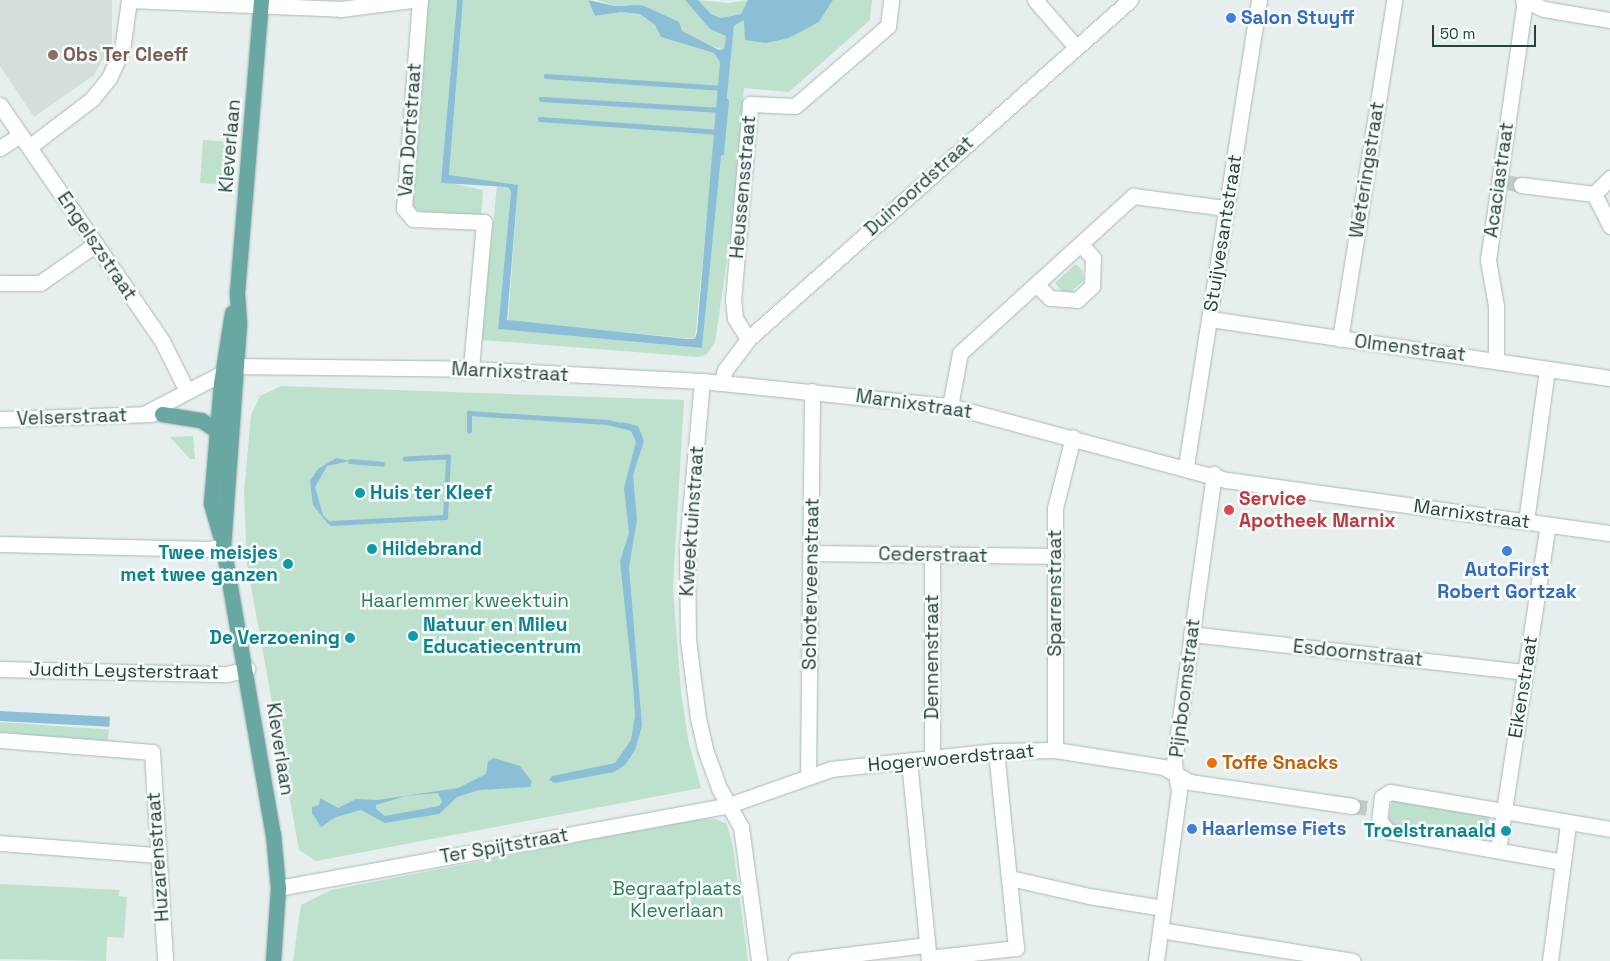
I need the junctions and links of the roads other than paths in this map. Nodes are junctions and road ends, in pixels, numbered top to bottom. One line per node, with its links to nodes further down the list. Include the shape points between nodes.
1 (129, 0): 10 (street); 14 (street, via 122,50 108,78 92,99)
2 (411, 0): 10 (street, via 341,9)
3 (420, 0): 29 (street, Van Dortstraat, via 404,208 413,219 484,222)
4 (891, 0): 26 (street, Heussensstraat, via 888,26 795,106 750,104 733,300 735,318)
5 (1035, 0): 12 (street)
6 (1130, 0): 12 (street, Duinoordstraat)
7 (1259, 0): 19 (street, Stuijvesantstraat)
8 (1394, 0): 27 (street, Weteringstraat)
9 (1524, 0): 11 (street, via 1544,9); 17 (street, Acaciastraat)
10 (261, 3): 31 (main road, Kleverlaan, via 237,294)
11 (1610, 20)
12 (1075, 46): 26 (street, Duinoordstraat)
13 (0, 105): 14 (street, Engelszstraat)
14 (25, 141): 15 (street); 21 (street, Engelszstraat)
15 (0, 148)
16 (1610, 178): 18 (street)
17 (1508, 182): 18 (street); 28 (street, Acaciastraat, via 1488,260 1496,306)
18 (1594, 194): 20 (street)
19 (1226, 208): 22 (street, via 1132,196); 25 (street, Stuijvesantstraat)
20 (1610, 226)
21 (96, 244): 23 (street, via 40,283); 35 (street, Engelszstraat, via 162,341)
22 (1081, 244): 24 (street); 24 (street, via 1093,258 1092,286 1077,300 1050,298)
23 (0, 283)
24 (1037, 285): 37 (street, via 960,353)
25 (1210, 319): 27 (street, Olmenstraat); 43 (street, Stuijvesantstraat)
26 (748, 339): 34 (street, Duinoordstraat, via 725,370)
27 (1340, 339): 28 (street, Olmenstraat)
28 (1496, 360): 30 (street, Olmenstraat)
29 (471, 369): 31 (street, Marnixstraat); 33 (street, Marnixstraat)
30 (1547, 370): 32 (street, Olmenstraat); 45 (street)
31 (226, 373): 35 (street, Velserstraat); 39 (street, Velserstraat); 41 (main road, Kleverlaan); 49 (main road, Kleverlaan)
32 (1610, 378)
33 (702, 381): 34 (street, Marnixstraat); 64 (street, Kweektuinstraat, via 687,547 688,639 704,744 717,783)
34 (721, 383): 36 (street, Marnixstraat)
35 (187, 391): 38 (street, Velserstraat)
36 (812, 392): 37 (street, Marnixstraat); 50 (street, Schoterveenstraat)
37 (950, 406): 42 (street, Marnixstraat)
38 (144, 414): 39 (street, Velserstraat); 40 (street, Velserstraat)
39 (162, 414): 41 (main road, via 201,420)
40 (0, 419)
41 (216, 430): 49 (main road, Kleverlaan, via 211,503)
42 (1073, 437): 43 (street, Marnixstraat); 52 (street, Sparrenstraat, via 1055,508)
43 (1186, 466): 44 (street, Marnixstraat)
44 (1214, 474): 45 (street, Marnixstraat, via 1227,480); 53 (street, Pijnboomstraat)
45 (1526, 521): 46 (street, Marnixstraat)
46 (1548, 525): 47 (street, Marnixstraat); 56 (street, Eikenstraat)
47 (1610, 533)
48 (0, 544): 49 (street, via 209,549)
49 (223, 546): 55 (main road, Kleverlaan)
50 (811, 554): 51 (street, Cederstraat); 63 (street, Schoterveenstraat)
51 (932, 556): 52 (street, Cederstraat); 60 (street, Dennenstraat)
52 (1056, 556): 58 (street, Sparrenstraat)
53 (1191, 634): 56 (street, Esdoornstraat); 62 (street, Pijnboomstraat, via 1174,762)
54 (0, 669): 55 (street, Judith Leysterstraat, via 227,674)
55 (247, 669): 74 (main road, Kleverlaan)
56 (1525, 672): 66 (street, Eikenstraat)
57 (0, 740): 71 (street, Huzarenstraat, via 152,752)
58 (1055, 750): 59 (street, Hogerwoerdstraat); 62 (street, Hogerwoerdstraat, via 1163,767)
59 (996, 751): 60 (street, Hogerwoerdstraat); 73 (street)
60 (932, 757): 61 (street, Hogerwoerdstraat)
61 (909, 761): 63 (street, Hogerwoerdstraat, via 831,769); 77 (street)
62 (1176, 775): 65 (street, Hogerwoerdstraat, via 1190,782); 75 (street, Pijnboomstraat, via 1179,791)
63 (808, 776): 64 (street, Hogerwoerdstraat)
64 (729, 805): 74 (street, Ter Spijtstraat); 80 (street, Kweektuinstraat, via 741,827)
65 (1352, 806)
66 (1504, 811): 67 (street); 70 (street, Eikenstraat); 70 (street, via 1390,792 1382,796 1374,809 1388,832)
67 (1568, 824): 68 (street); 72 (street)
68 (1610, 829)
69 (0, 844): 71 (street)
70 (1498, 850): 72 (street)
71 (157, 854): 78 (street, Huzarenstraat)
72 (1563, 862): 84 (street)
73 (1010, 878): 75 (street); 77 (street, via 1016,948)
74 (278, 888): 79 (main road, Kleverlaan)
75 (1163, 908): 76 (street, Pijnboomstraat)
76 (1160, 930): 82 (street, Pijnboomstraat); 83 (street)
77 (928, 955): 81 (street)
78 (165, 961)
79 (273, 961)
80 (759, 961)
81 (796, 961)
82 (1156, 961)
83 (1353, 961)
84 (1550, 961)

